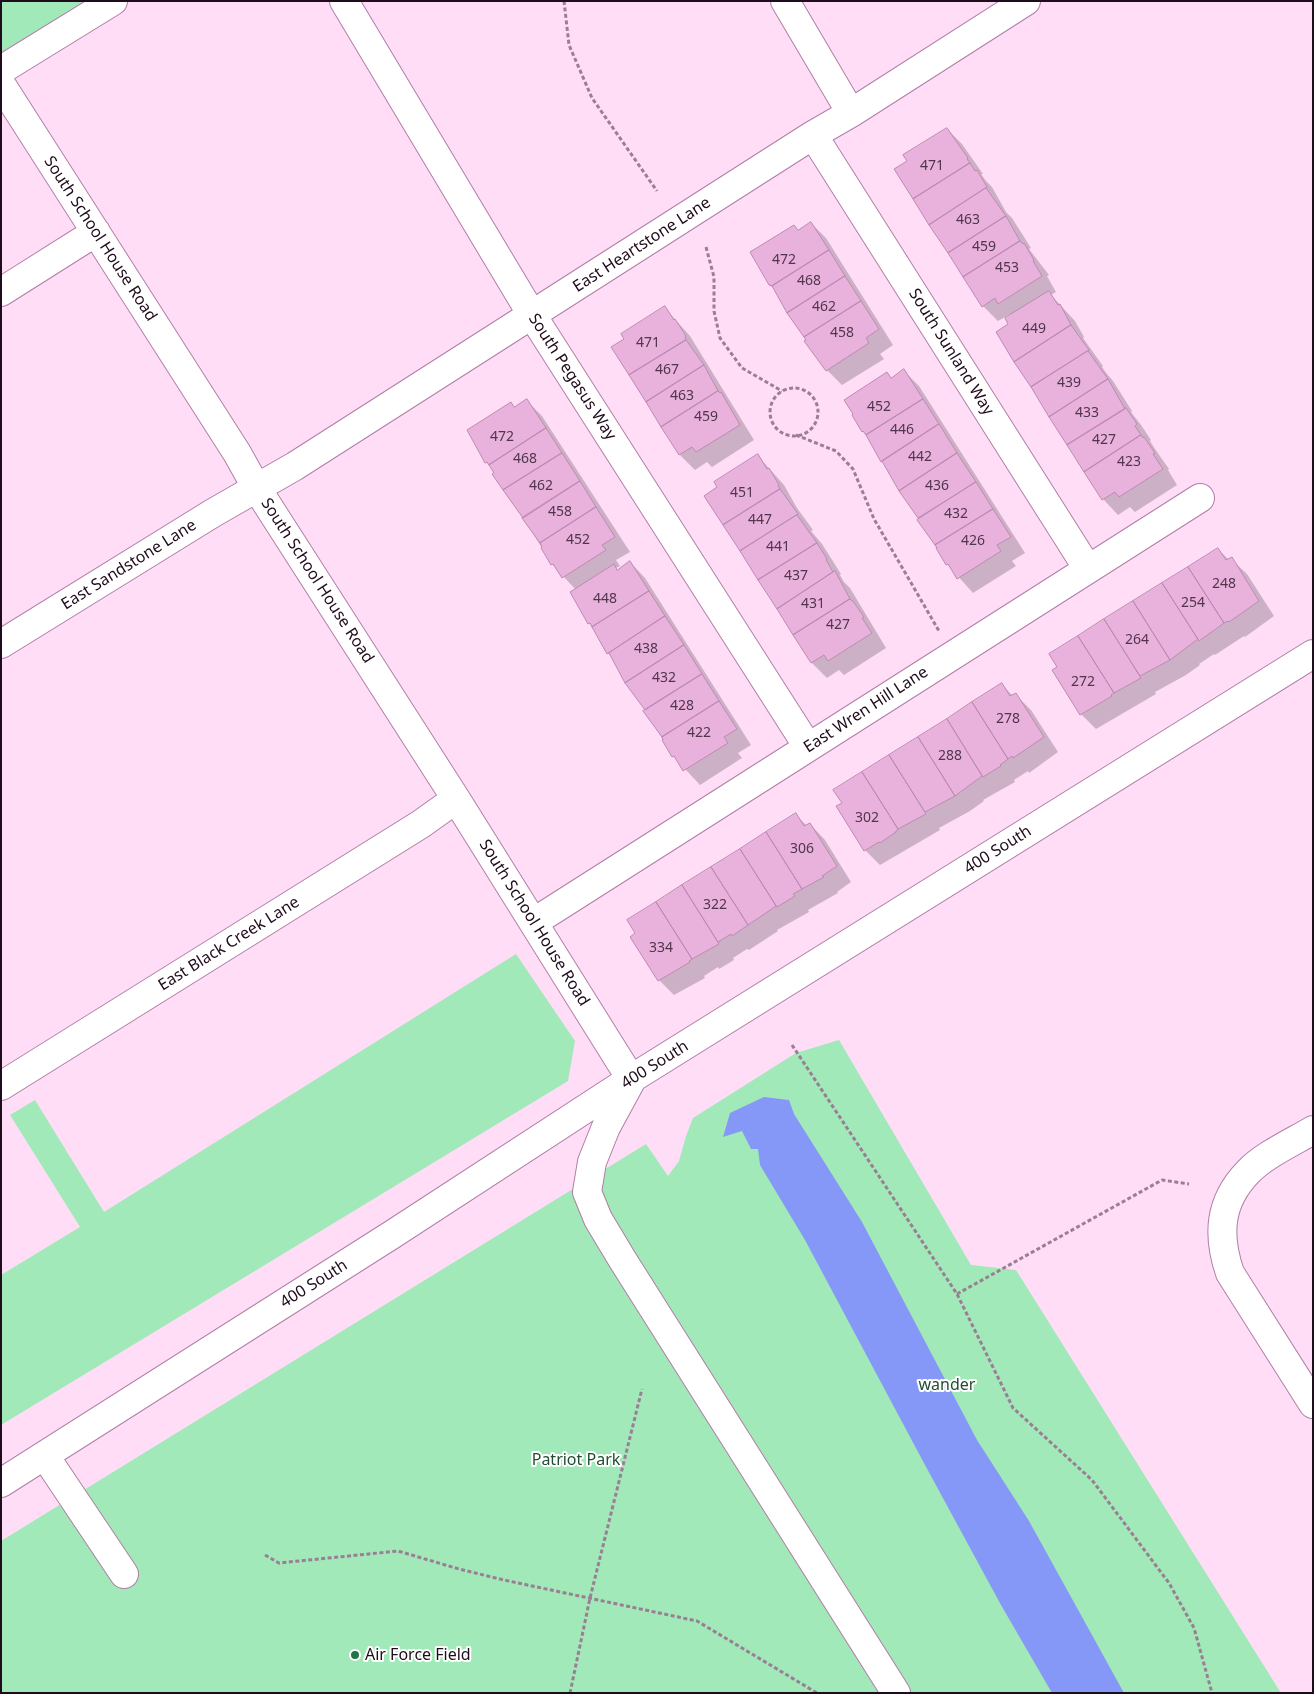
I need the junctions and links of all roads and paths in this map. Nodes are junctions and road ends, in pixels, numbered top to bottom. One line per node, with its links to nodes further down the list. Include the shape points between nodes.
1 (113, 1): 6 (street)
2 (344, 1): 14 (street, South Pegasus Way)
3 (564, 1): 10 (path, via 569,45 592,98)
4 (784, 1): 8 (street)
5 (1026, 1): 8 (street, East Heartstone Lane)
6 (1, 70)
7 (1, 84): 11 (street, South School House Road)
8 (851, 113): 9 (street, East Heartstone Lane)
9 (813, 135): 14 (street, East Heartstone Lane); 19 (street, South Sunland Way)
10 (657, 191)
11 (96, 232): 13 (street); 17 (street, South School House Road)
12 (706, 247): 15 (path, via 714,277 714,312 720,338 742,368)
13 (1, 292)
14 (532, 315): 17 (street, East Heartstone Lane, via 295,466); 23 (street, South Pegasus Way)
15 (782, 391): 16 (path, via 772,403 771,419 780,432); 16 (path, via 804,390 815,401 815,423 804,433)
16 (796, 435): 20 (path, via 836,451 853,469 874,519)
17 (256, 487): 21 (street, East Sandstone Lane); 24 (street, South School House Road)
18 (1200, 498): 19 (street, East Wren Hill Lane)
19 (1088, 569): 23 (street, East Wren Hill Lane)
20 (942, 636)
21 (1, 644)
22 (1313, 654): 27 (street, 400 South)
23 (808, 746): 25 (street, East Wren Hill Lane)
24 (456, 799): 25 (street, South School House Road); 28 (street, East Black Creek Lane)
25 (534, 922): 27 (street, South School House Road)
26 (792, 1045): 31 (path)
27 (632, 1079): 34 (street, 400 South); 41 (street, via 592,1162 587,1192 598,1218)
28 (1, 1086)
29 (1313, 1130): 33 (street, via 1249,1171 1228,1203 1221,1238 1230,1273)
30 (1189, 1184): 31 (path, via 1162,1180)
31 (957, 1294): 42 (path, via 1013,1408 1092,1480 1169,1583 1194,1628)
32 (642, 1389): 38 (path)
33 (1313, 1404)
34 (45, 1456): 35 (street, 400 South); 37 (street)
35 (1, 1483)
36 (265, 1555): 38 (path, via 279,1563 398,1551 495,1578)
37 (124, 1574)
38 (590, 1598): 39 (path); 40 (path, via 697,1621)
39 (570, 1693)
40 (817, 1693)
41 (896, 1693)
42 (1212, 1693)

